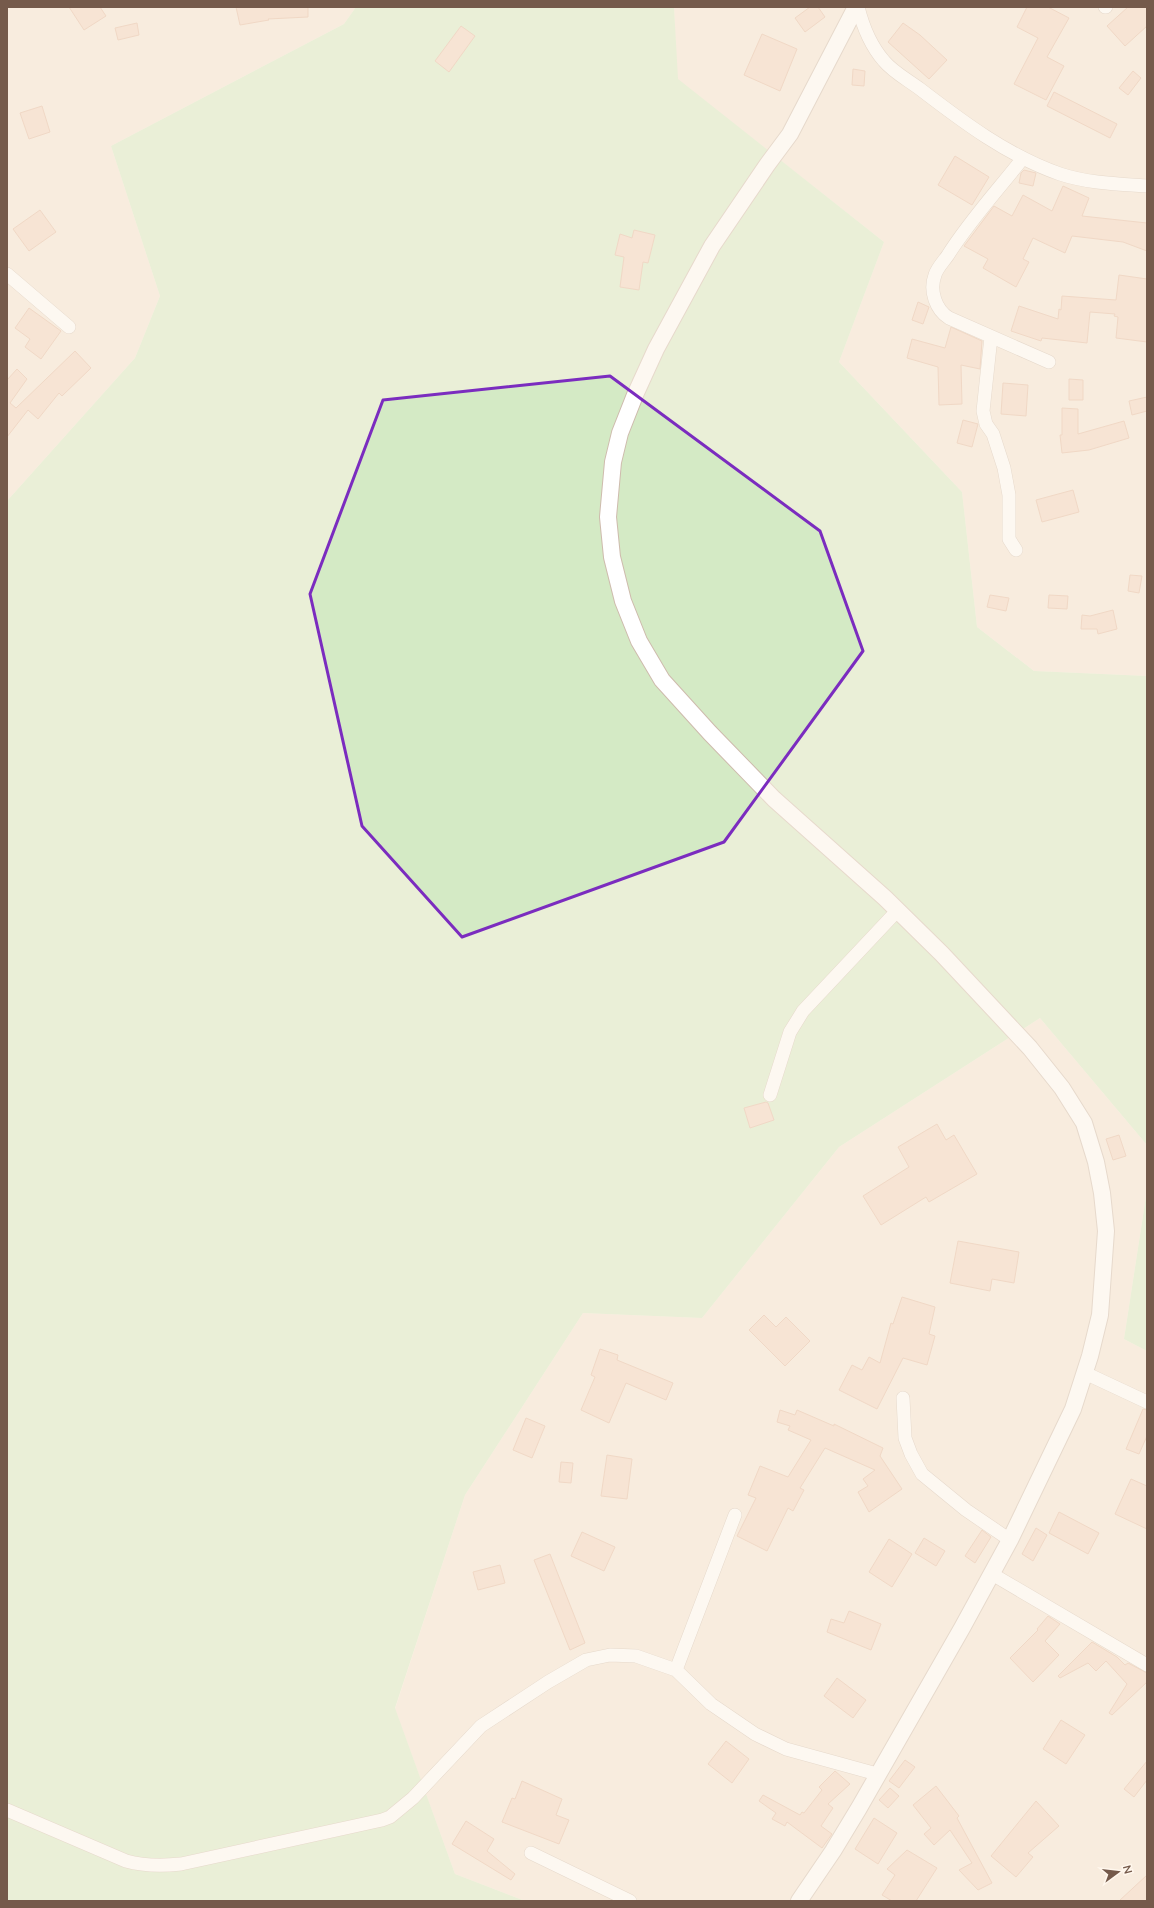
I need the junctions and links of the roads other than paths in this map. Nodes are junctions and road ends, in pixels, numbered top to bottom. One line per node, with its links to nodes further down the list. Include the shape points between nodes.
1 (857, 7): 2 (street, via 871,43 884,62 964,122); 9 (street, via 790,134 712,246 656,348 620,433 613,462 608,517 612,557 623,601 640,641 662,680 774,799)
2 (1023, 158): 3 (street, via 1061,174); 6 (street, via 958,240 934,276 936,306 941,313)
3 (1147, 186)
4 (7, 274): 5 (street)
5 (69, 327)
6 (991, 337): 7 (street); 8 (street, via 983,411 1004,468 1009,494 1009,539)
7 (1049, 362)
8 (1016, 550)
9 (897, 911): 10 (street, via 803,1012 790,1032); 11 (street, via 942,954 1030,1048 1062,1088 1084,1123 1096,1162 1106,1231 1100,1316)
10 (770, 1095)
11 (1085, 1373): 13 (street); 15 (street, via 1073,1409)
12 (903, 1398): 15 (street, via 905,1438 922,1474 966,1510)
13 (1147, 1402)
14 (735, 1514): 18 (street)
15 (1010, 1540): 16 (street)
16 (992, 1574): 17 (street); 19 (street)
17 (1147, 1665)
18 (676, 1670): 19 (street, via 712,1704 755,1734 786,1749); 20 (street, via 636,1656 610,1655 586,1660 481,1726 413,1798 390,1817 181,1864 140,1865 126,1861)
19 (877, 1774): 23 (street, via 833,1851)
20 (7, 1810)
21 (531, 1853): 22 (street)
22 (630, 1901)
23 (799, 1901)

